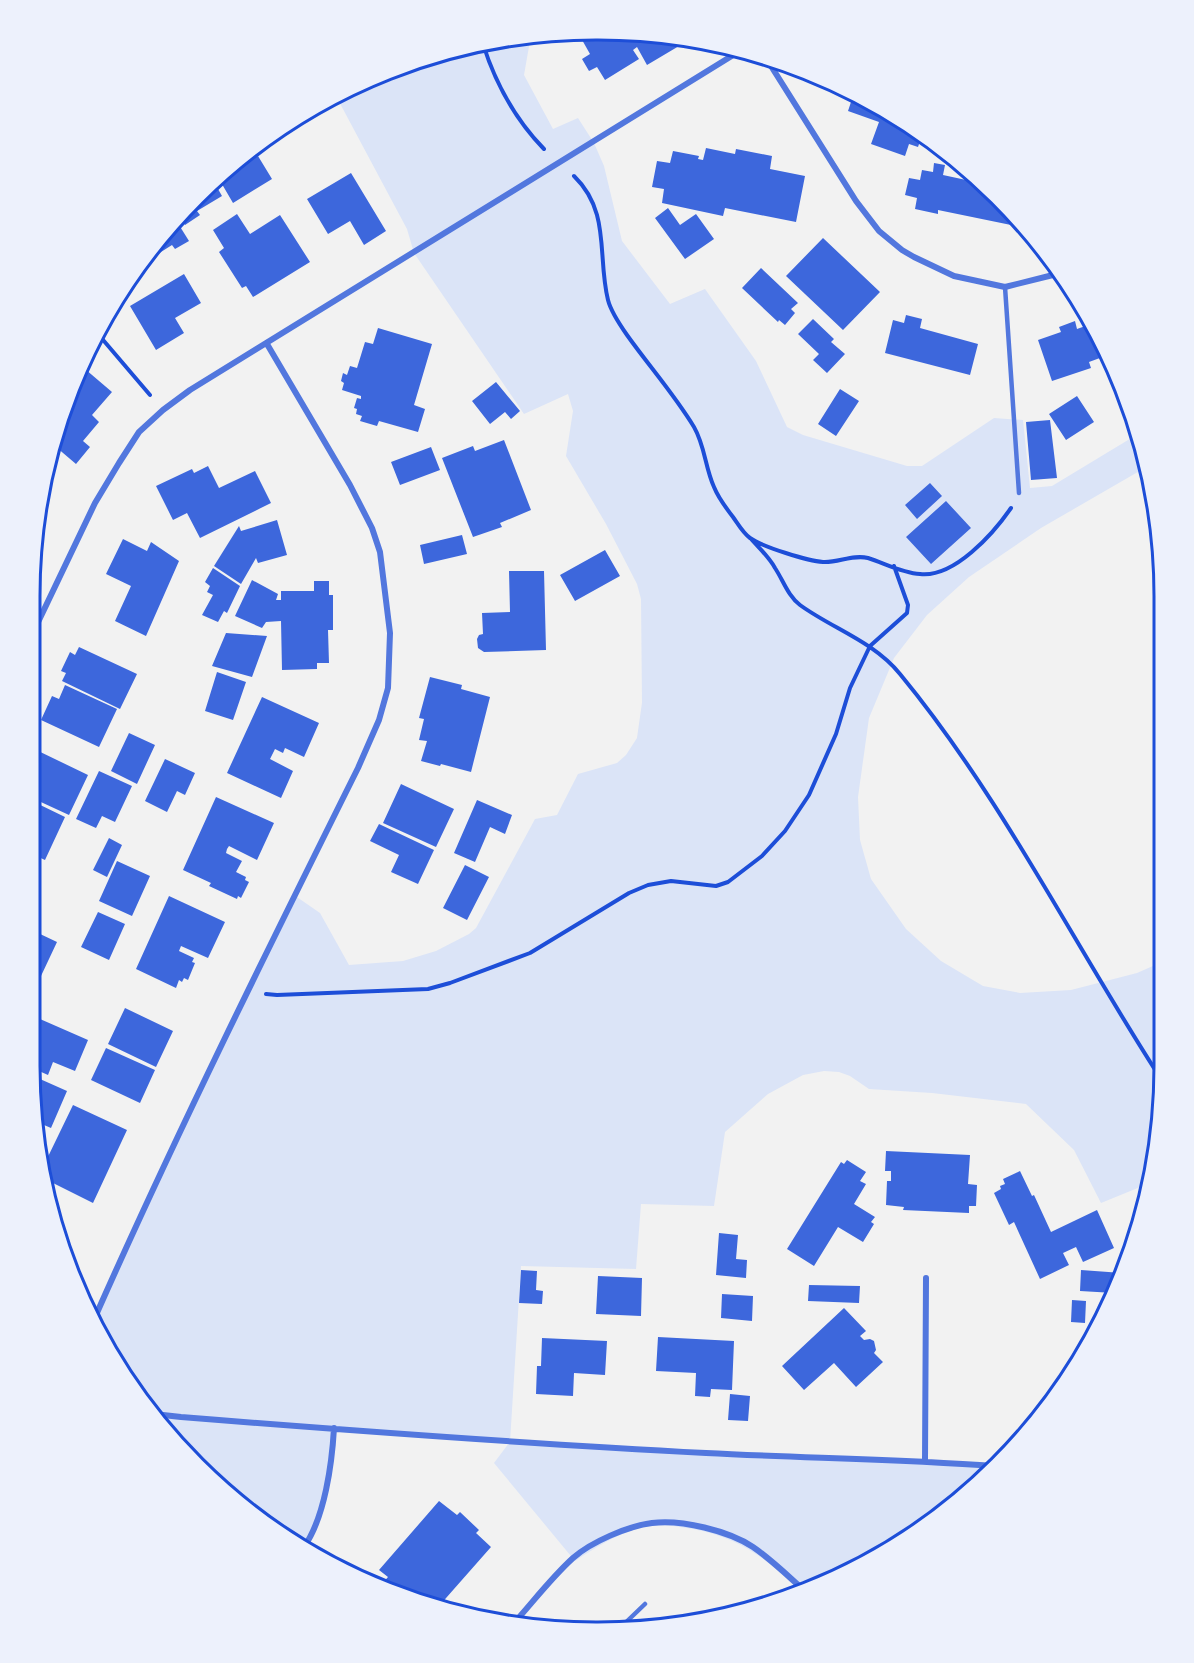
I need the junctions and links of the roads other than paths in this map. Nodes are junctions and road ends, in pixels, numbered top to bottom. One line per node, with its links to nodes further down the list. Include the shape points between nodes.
1 (731, 57): 5 (street)
2 (773, 69): 4 (street, via 879,231 914,257 954,276)
3 (1051, 275): 4 (street)
4 (1005, 287): 6 (lane)
5 (267, 344): 7 (street, via 190,390 139,432 95,503); 9 (street, via 372,528 380,552 390,633 388,688 358,768 141,1212)
6 (1019, 493)
7 (40, 618)
8 (926, 1278): 12 (street)
9 (98, 1311)
10 (163, 1415): 11 (street)
11 (334, 1428): 12 (street, via 704,1453); 14 (street, via 320,1513)
12 (926, 1461): 13 (street)
13 (985, 1465)
14 (307, 1541)
15 (798, 1585): 17 (street, via 752,1546 730,1536 674,1522 652,1523 624,1530 574,1557)
16 (645, 1604): 18 (lane)
17 (519, 1617)
18 (627, 1621)

